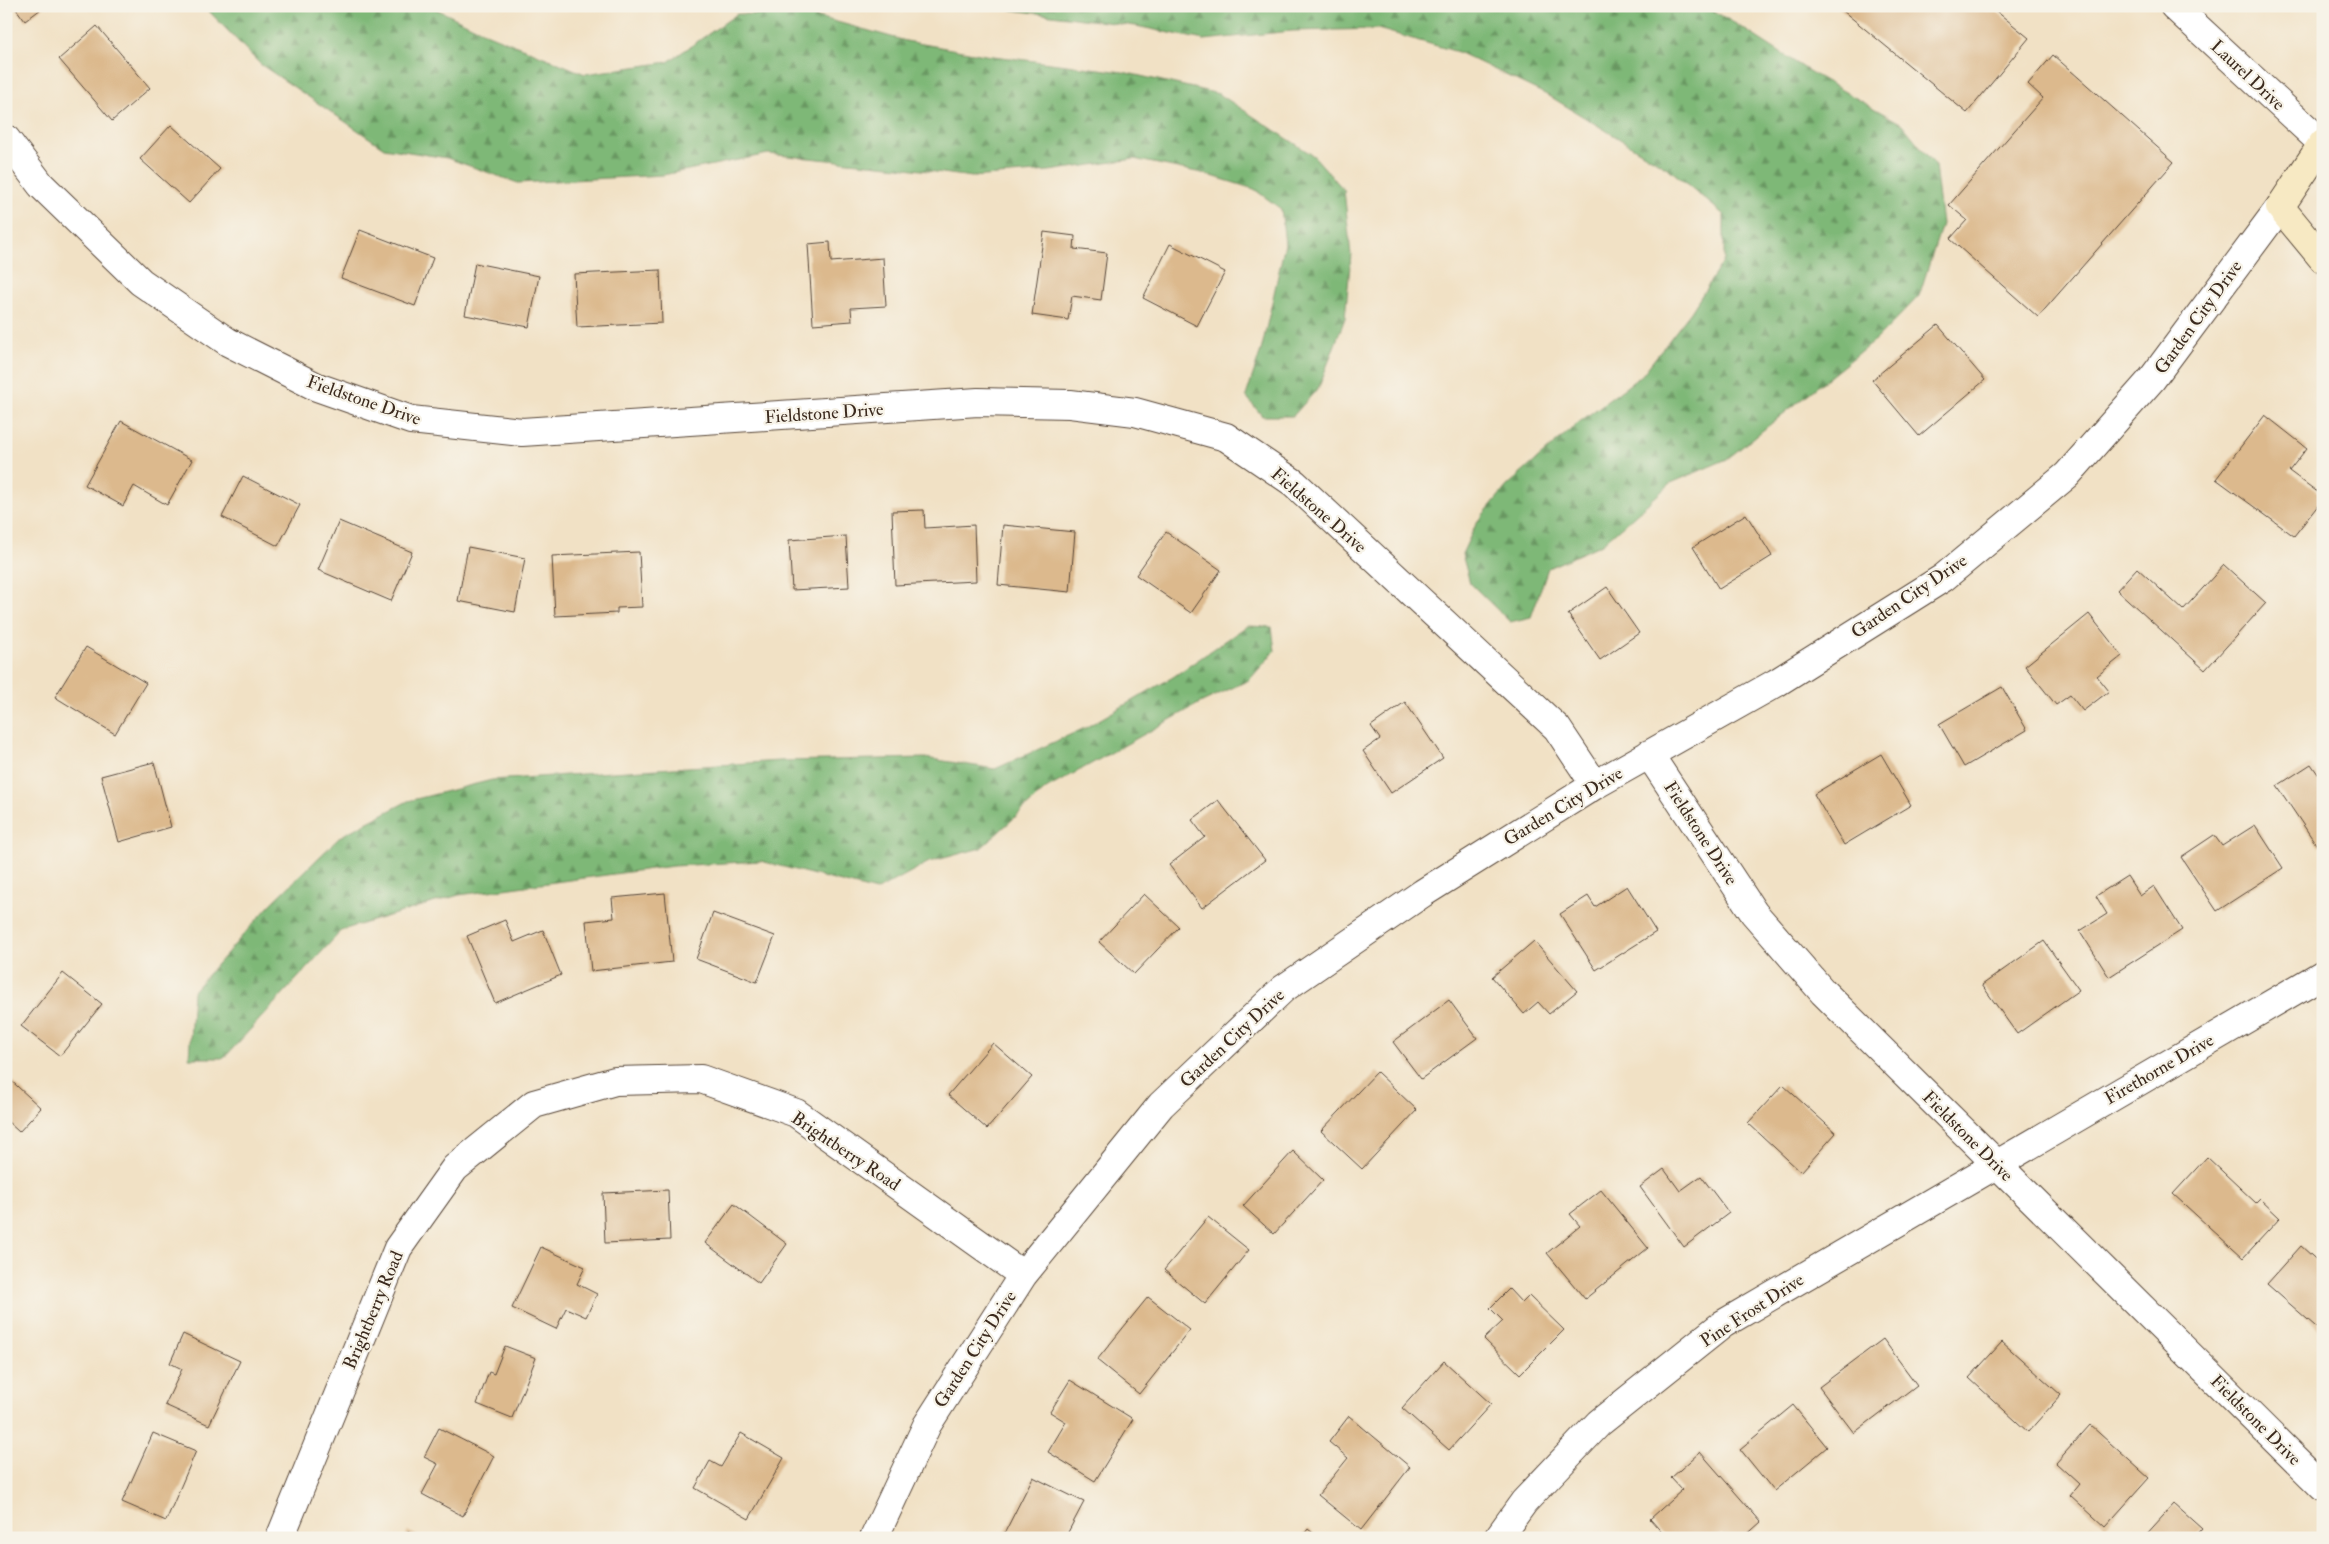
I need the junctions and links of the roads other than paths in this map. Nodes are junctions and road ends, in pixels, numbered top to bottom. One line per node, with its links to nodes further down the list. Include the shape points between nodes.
1 (2174, 6): 3 (street, Laurel Drive)
2 (6, 138): 7 (street, Fieldstone Drive, via 40,185 141,282 228,342 317,387 411,420 522,432 978,402 1070,404 1135,412 1226,437 1294,483 1557,728)
3 (2323, 143): 4 (street, Garden City Drive)
4 (2280, 207): 5 (street); 6 (street, Garden City Drive, via 2152,379 2067,475 1943,578 1776,684)
5 (2323, 260)
6 (1649, 754): 7 (street, Garden City Drive); 9 (street, Fieldstone Drive, via 1754,913 1823,992)
7 (1595, 784): 10 (street, Garden City Drive, via 1423,893 1283,989 1160,1105)
8 (2323, 974): 9 (street, Firethorne Drive)
9 (1996, 1164): 11 (street, Fieldstone Drive); 14 (street, Pine Frost Drive, via 1723,1324 1599,1424 1524,1502)
10 (1023, 1275): 12 (street, Brightberry Road, via 796,1113 701,1079 615,1081 534,1104 455,1168 398,1248); 13 (street, Garden City Drive, via 927,1425)
11 (2323, 1487)
12 (280, 1538)
13 (874, 1538)
14 (1498, 1538)

